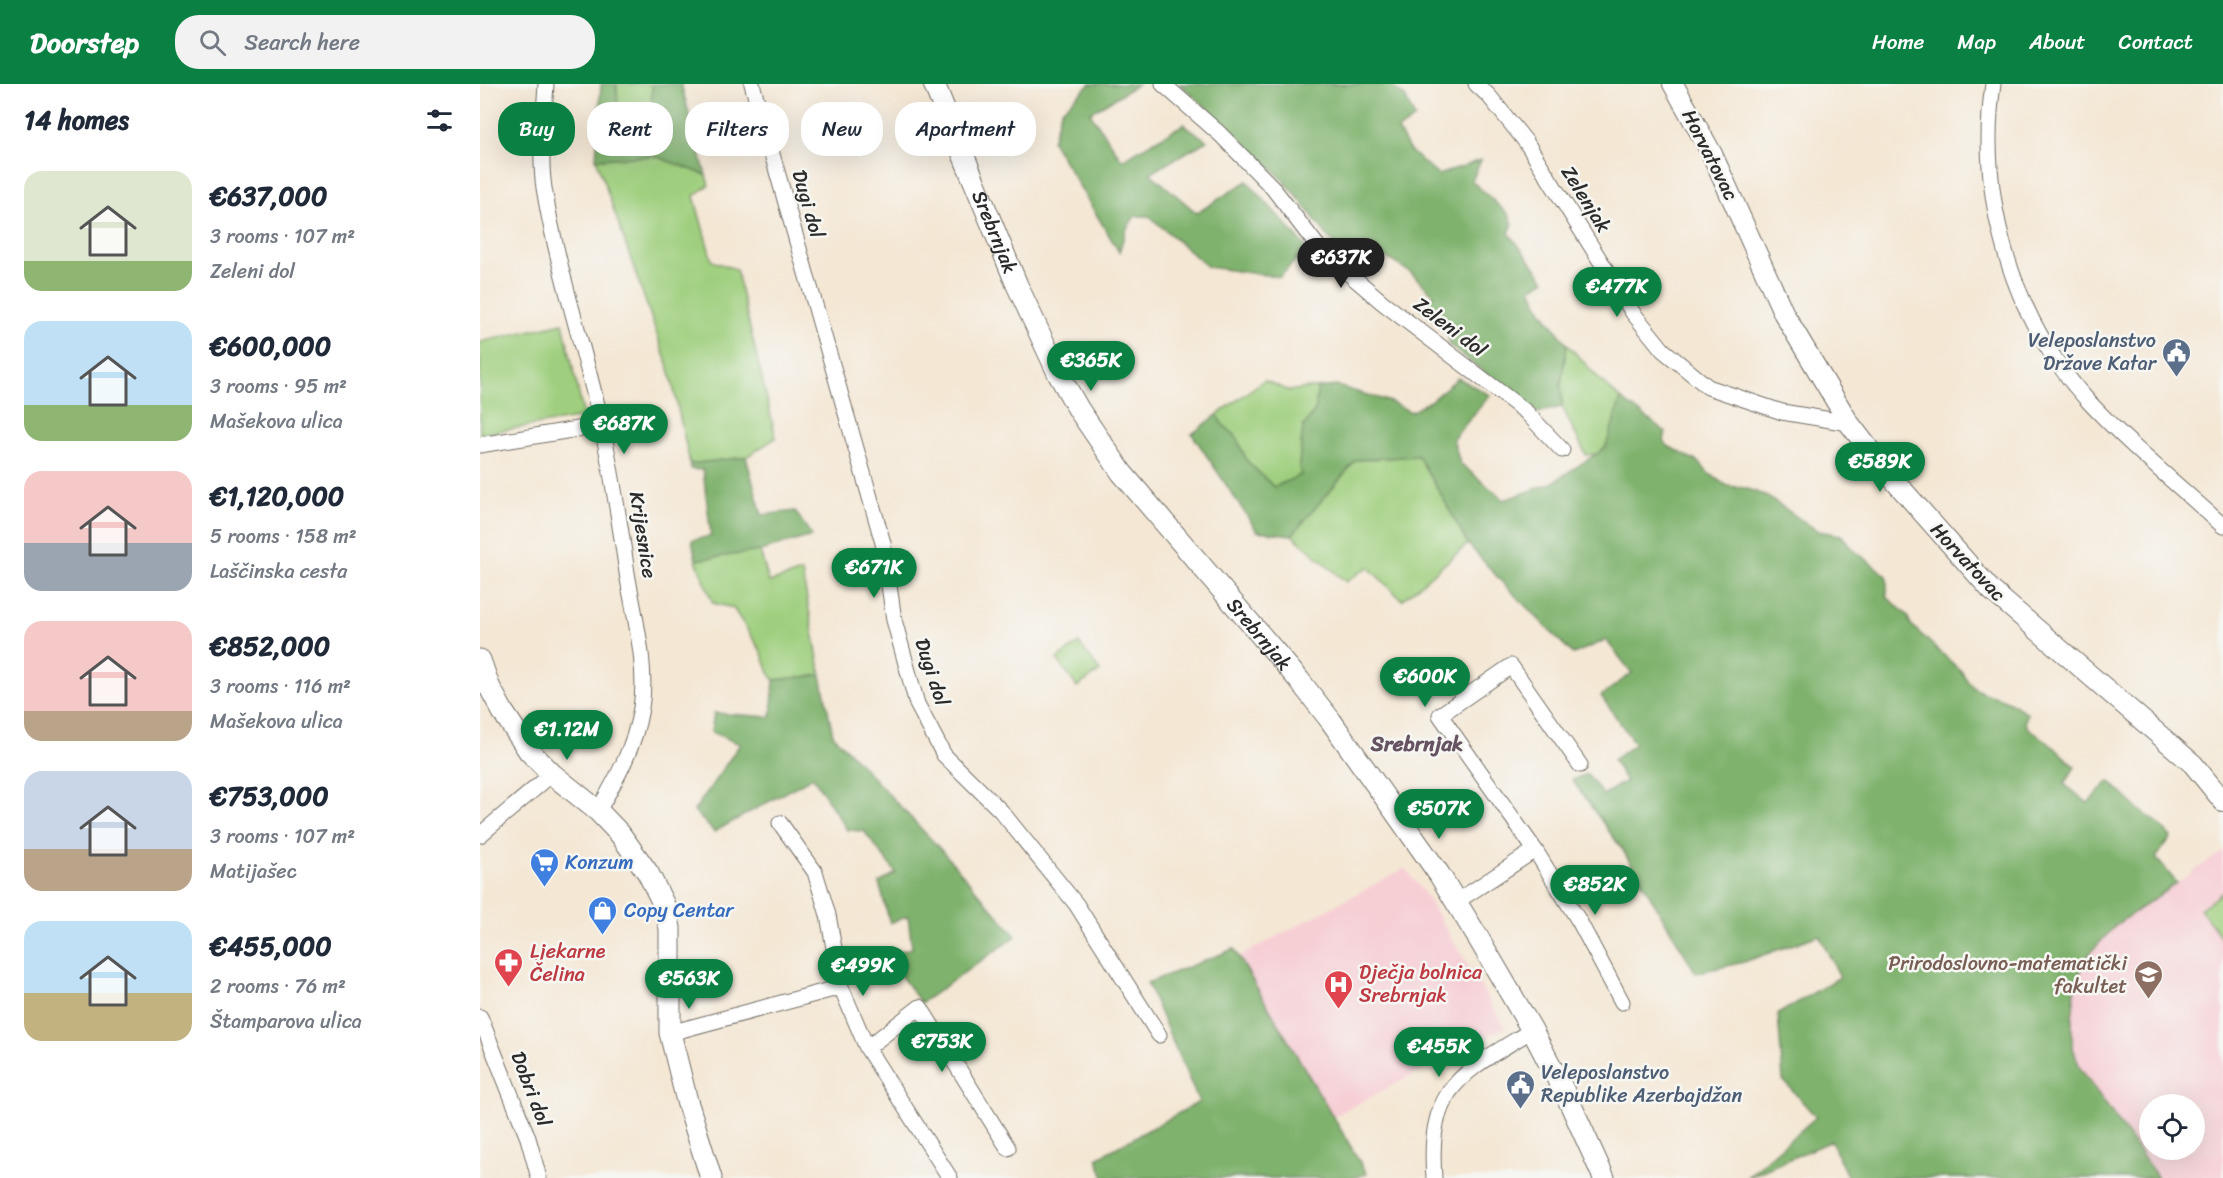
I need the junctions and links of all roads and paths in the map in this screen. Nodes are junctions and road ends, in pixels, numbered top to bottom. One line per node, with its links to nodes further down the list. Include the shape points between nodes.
1 (546, 84): 9 (street, Krijesnice, via 544,187)
2 (752, 84): 27 (street, Dugi dol, via 883,543 894,620 916,704 944,755 1001,811 1076,904)
3 (934, 84): 21 (main road, Srebrnjak, via 1022,296 1079,411 1122,473 1266,639 1331,721)
4 (1163, 84): 11 (street, Zeleni dol, via 1272,187 1319,248 1382,302 1526,412)
5 (1476, 84): 8 (street, Zelenjak, via 1526,142 1633,313 1663,350 1708,387 1782,412)
6 (1673, 84): 8 (street, Horvatovac, via 1712,154 1784,314)
7 (1993, 84): 12 (street, via 1989,137 1996,212 2011,268 2038,330 2087,400)
8 (1849, 423): 16 (street, Horvatovac, via 1885,470 1991,590 2193,764)
9 (602, 425): 10 (street); 17 (street, Krijesnice, via 643,676 635,734 621,771)
10 (480, 445)
11 (1562, 450)
12 (2223, 526)
13 (480, 660): 15 (main road, via 489,686 517,735)
14 (1580, 765): 20 (street, via 1511,666 1440,716)
15 (552, 774): 17 (main road); 19 (street)
16 (2223, 801)
17 (598, 812): 26 (main road, via 630,847 664,905 670,928)
18 (780, 823): 22 (street, via 815,872 828,915)
19 (480, 835)
20 (1535, 850): 21 (street); 23 (street)
21 (1456, 902): 25 (main road, Srebrnjak)
22 (841, 987): 26 (street); 28 (street)
23 (1622, 1002)
24 (480, 1017): 30 (street, Dobri dol, via 528,1138)
25 (1532, 1030): 33 (street, via 1483,1059 1453,1086 1435,1126); 34 (main road, Srebrnjak)
26 (670, 1033): 31 (main road)
27 (1159, 1035)
28 (867, 1048): 29 (street, via 920,1007); 32 (street)
29 (1008, 1148)
30 (539, 1178)
31 (711, 1178)
32 (950, 1178)
33 (1434, 1178)
34 (1604, 1178)

